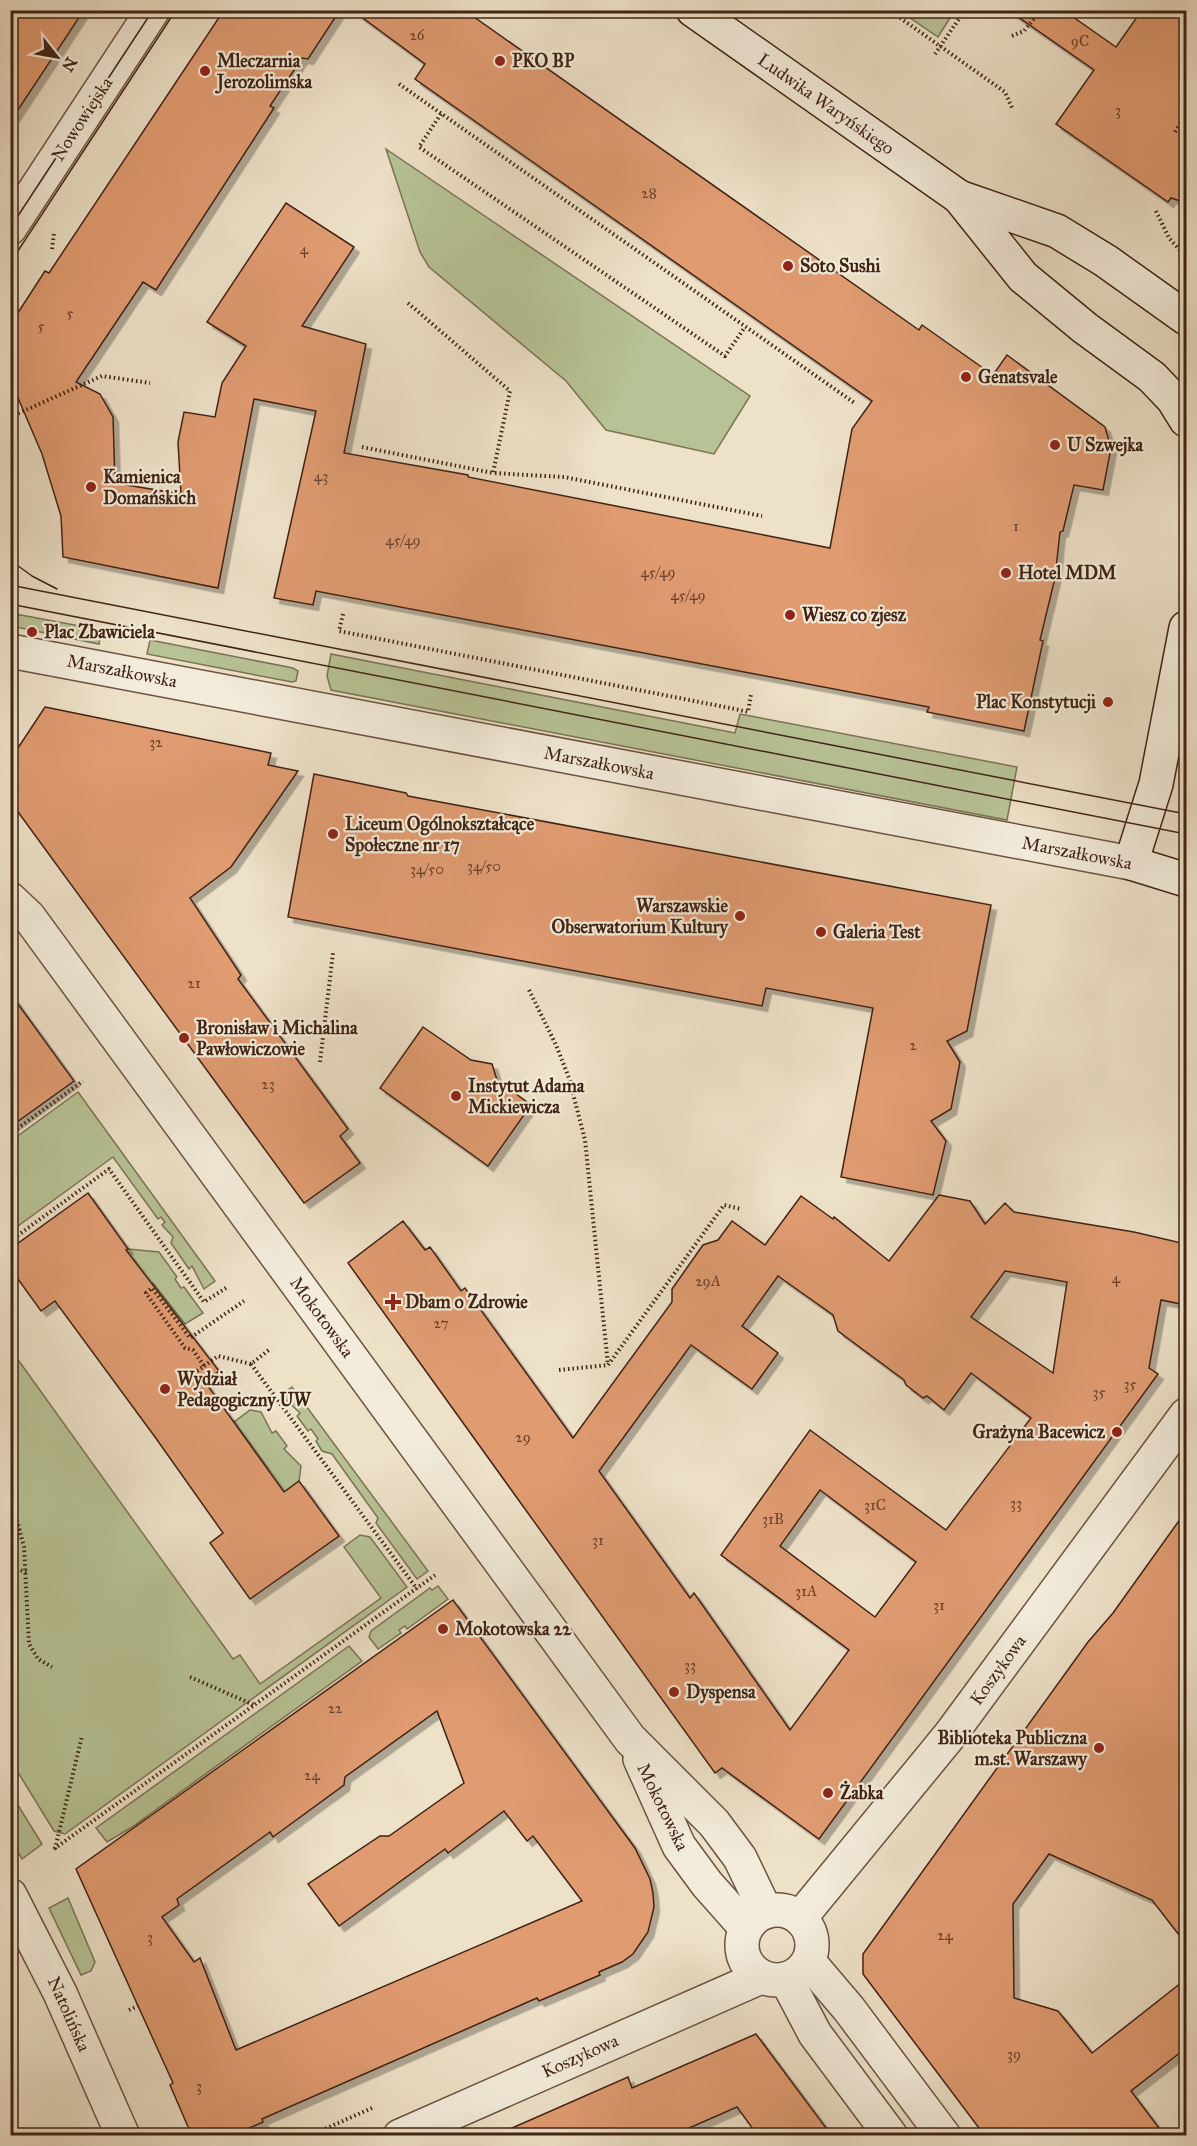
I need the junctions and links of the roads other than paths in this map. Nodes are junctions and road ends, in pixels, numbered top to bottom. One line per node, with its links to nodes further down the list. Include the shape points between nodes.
1 (153, 10): 4 (street, Nowowiejska)
2 (693, 10): 3 (street, Ludwika Waryńskiego)
3 (959, 197): 5 (street, Ludwika Waryńskiego, via 1057,231 1107,261); 6 (street, Ludwika Waryńskiego, via 1023,277 1152,377)
4 (10, 228)
5 (1186, 318)
6 (1180, 409)
7 (1186, 628): 9 (street, via 1156,784)
8 (10, 651): 9 (street, Marszałkowska)
9 (1131, 863): 10 (street, Marszałkowska)
10 (1186, 880)
11 (10, 898): 15 (street, Mokotowska, via 29,917 630,1739 714,1823 740,1858)
12 (1186, 1415): 14 (street, Koszykowa, via 950,1735)
13 (10, 1895): 19 (street, Natolińska, via 60,1993)
14 (800, 1918): 15 (street, via 778,1910); 16 (street, via 810,1931 813,1946)
15 (756, 1920): 16 (street, via 742,1942 750,1968)
16 (785, 1973): 17 (street, via 849,2009); 18 (street, via 815,2034); 20 (street, Koszykowa)
17 (917, 2100): 18 (street); 21 (street)
18 (887, 2131)
19 (123, 2136)
20 (400, 2136)
21 (944, 2136)

